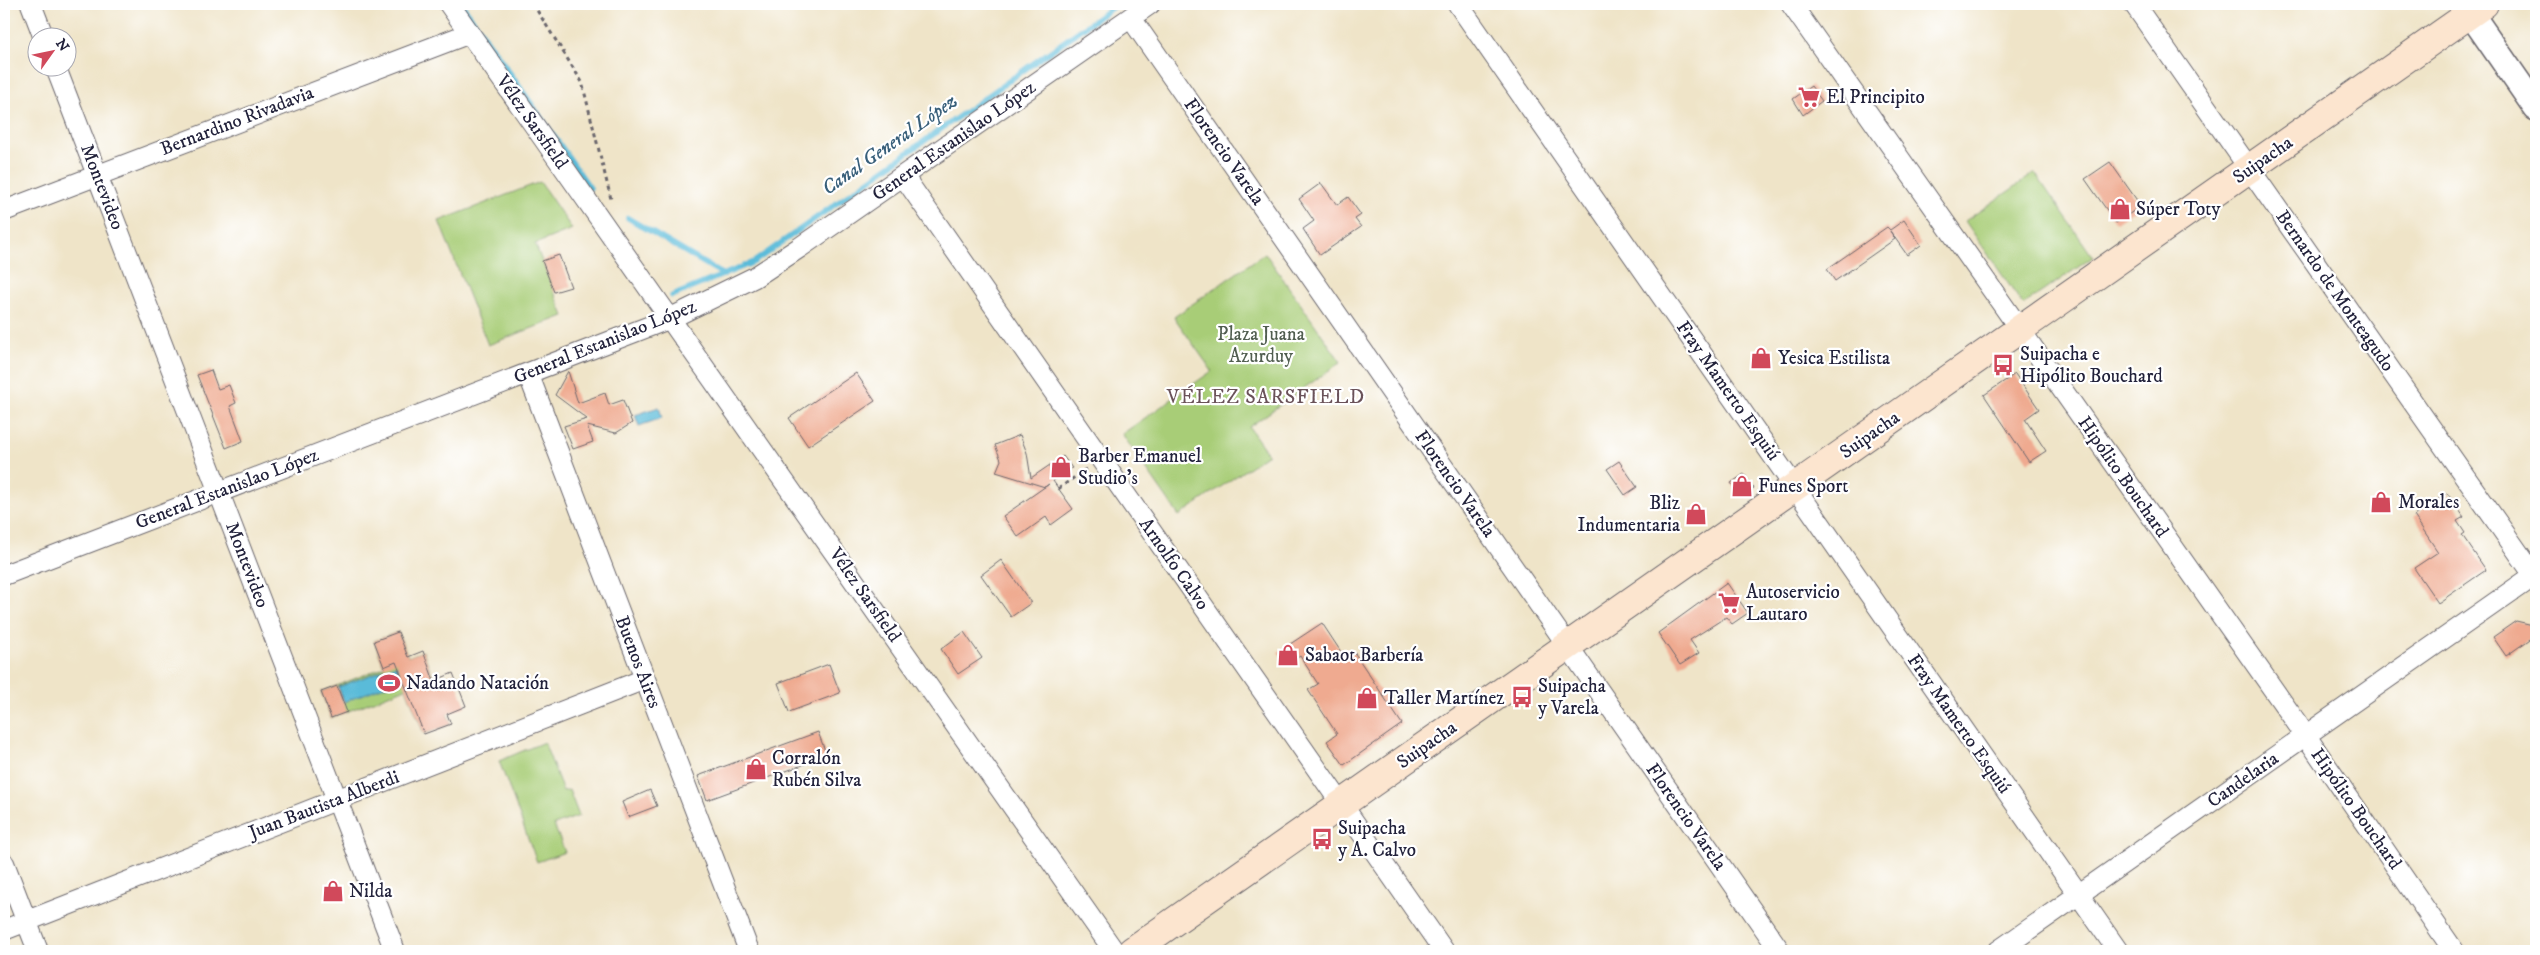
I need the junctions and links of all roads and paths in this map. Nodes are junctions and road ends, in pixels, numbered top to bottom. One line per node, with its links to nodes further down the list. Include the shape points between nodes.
1 (31, 4): 10 (street)
2 (449, 4): 11 (street, Vélez Sarsfield)
3 (533, 4): 17 (path, via 582,82)
4 (1150, 4): 9 (street, General Estanislao López)
5 (1458, 4): 23 (street, Fray Mamerto Esquiú)
6 (1791, 4): 20 (street, Hipólito Bouchard)
7 (2134, 4): 14 (street, Bernardo de Monteagudo)
8 (2473, 7): 13 (street); 14 (main road, Suipacha)
9 (1131, 18): 16 (street, General Estanislao López); 28 (street, Florencio Varela)
10 (40, 28)
11 (470, 34): 15 (street, Bernardino Rivadavia); 19 (street, Vélez Sarsfield)
12 (60, 78): 15 (street, Montevideo)
13 (2536, 108)
14 (2249, 169): 20 (main road, Suipacha); 27 (street, Bernardo de Monteagudo)
15 (97, 174): 18 (street, Bernardino Rivadavia); 25 (street, Montevideo)
16 (904, 177): 19 (street, General Estanislao López, via 755,277); 22 (street, Arnolfo Calvo)
17 (611, 202)
18 (4, 211)
19 (671, 318): 21 (street, General Estanislao López); 40 (street, Vélez Sarsfield)
20 (2020, 331): 23 (main road, Suipacha); 30 (street, Hipólito Bouchard)
21 (528, 373): 25 (street, General Estanislao López); 29 (street, Buenos Aires)
22 (1101, 459): 24 (path); 32 (street, Arnolfo Calvo)
23 (1795, 488): 28 (main road, Suipacha); 34 (street, Fray Mamerto Esquiú)
24 (1058, 489)
25 (219, 492): 26 (street, General Estanislao López); 31 (street, Montevideo)
26 (4, 575)
27 (2536, 576): 30 (street, Candelaria)
28 (1568, 646): 32 (main road, Suipacha); 43 (street, Florencio Varela)
29 (645, 679): 31 (street, Juan Bautista Alberdi); 39 (street, Buenos Aires)
30 (2306, 736): 34 (street, Candelaria); 46 (street, Hipólito Bouchard)
31 (337, 800): 35 (street, Juan Bautista Alberdi); 38 (street, Montevideo)
32 (1342, 805): 41 (main road, Suipacha); 42 (street, Arnolfo Calvo)
33 (4, 863): 35 (street)
34 (2079, 895): 44 (street, Candelaria); 45 (street, Fray Mamerto Esquiú)
35 (26, 922): 36 (street, Juan Bautista Alberdi); 37 (street)
36 (4, 930)
37 (38, 951)
38 (395, 951)
39 (749, 951)
40 (1114, 951)
41 (1132, 951)
42 (1444, 951)
43 (1780, 951)
44 (1998, 951)
45 (2118, 951)
46 (2454, 951)

